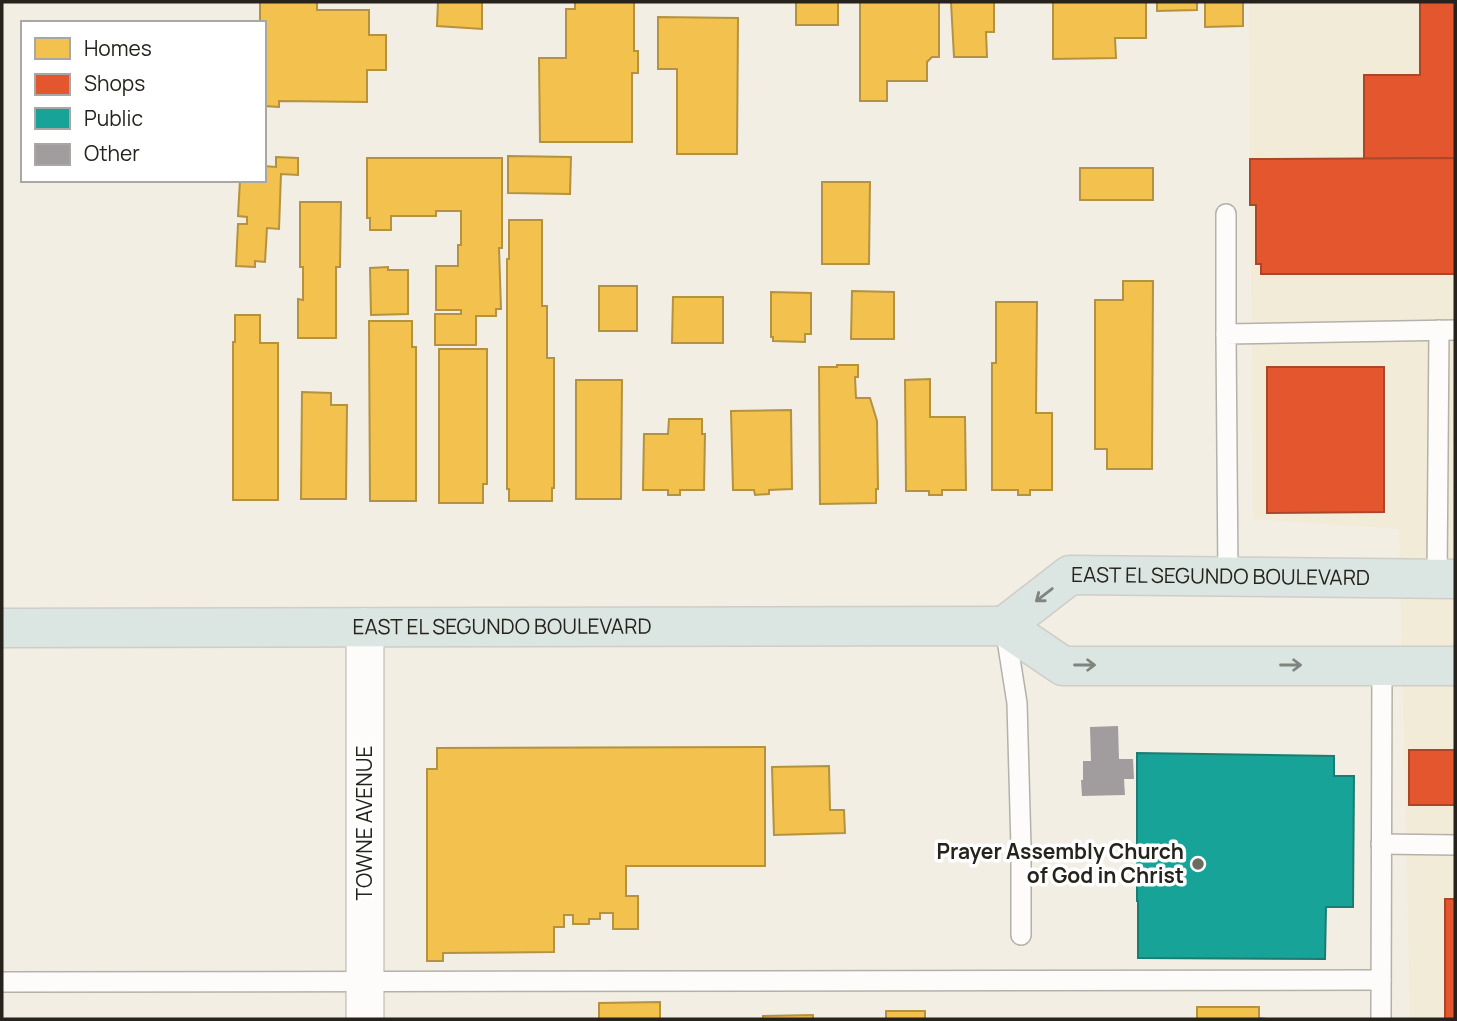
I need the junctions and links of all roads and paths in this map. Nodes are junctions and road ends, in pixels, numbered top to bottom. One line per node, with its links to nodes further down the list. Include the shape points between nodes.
1 (1226, 214): 3 (lane)
2 (1447, 330): 3 (lane); 5 (lane)
3 (1226, 334): 4 (lane)
4 (1228, 577): 5 (main road, EAST EL SEGUNDO BOULEVARD); 6 (main road, EAST EL SEGUNDO BOULEVARD, one-way to 6, via 1070,575)
5 (1446, 578)
6 (1004, 626): 7 (main road, EAST EL SEGUNDO BOULEVARD); 9 (main road, one-way to 9, via 1063,666); 13 (lane, via 1017,703)
7 (365, 627): 8 (main road, EAST EL SEGUNDO BOULEVARD); 16 (street, TOWNE AVENUE)
8 (2, 628)
9 (1382, 665): 10 (main road); 11 (lane)
10 (1455, 666)
11 (1381, 844): 12 (lane); 14 (lane)
12 (1455, 845)
13 (1021, 935)
14 (1381, 980): 16 (lane); 18 (lane)
15 (2, 982): 16 (lane)
16 (365, 982): 17 (street, TOWNE AVENUE)
17 (365, 1019)
18 (1381, 1019)

